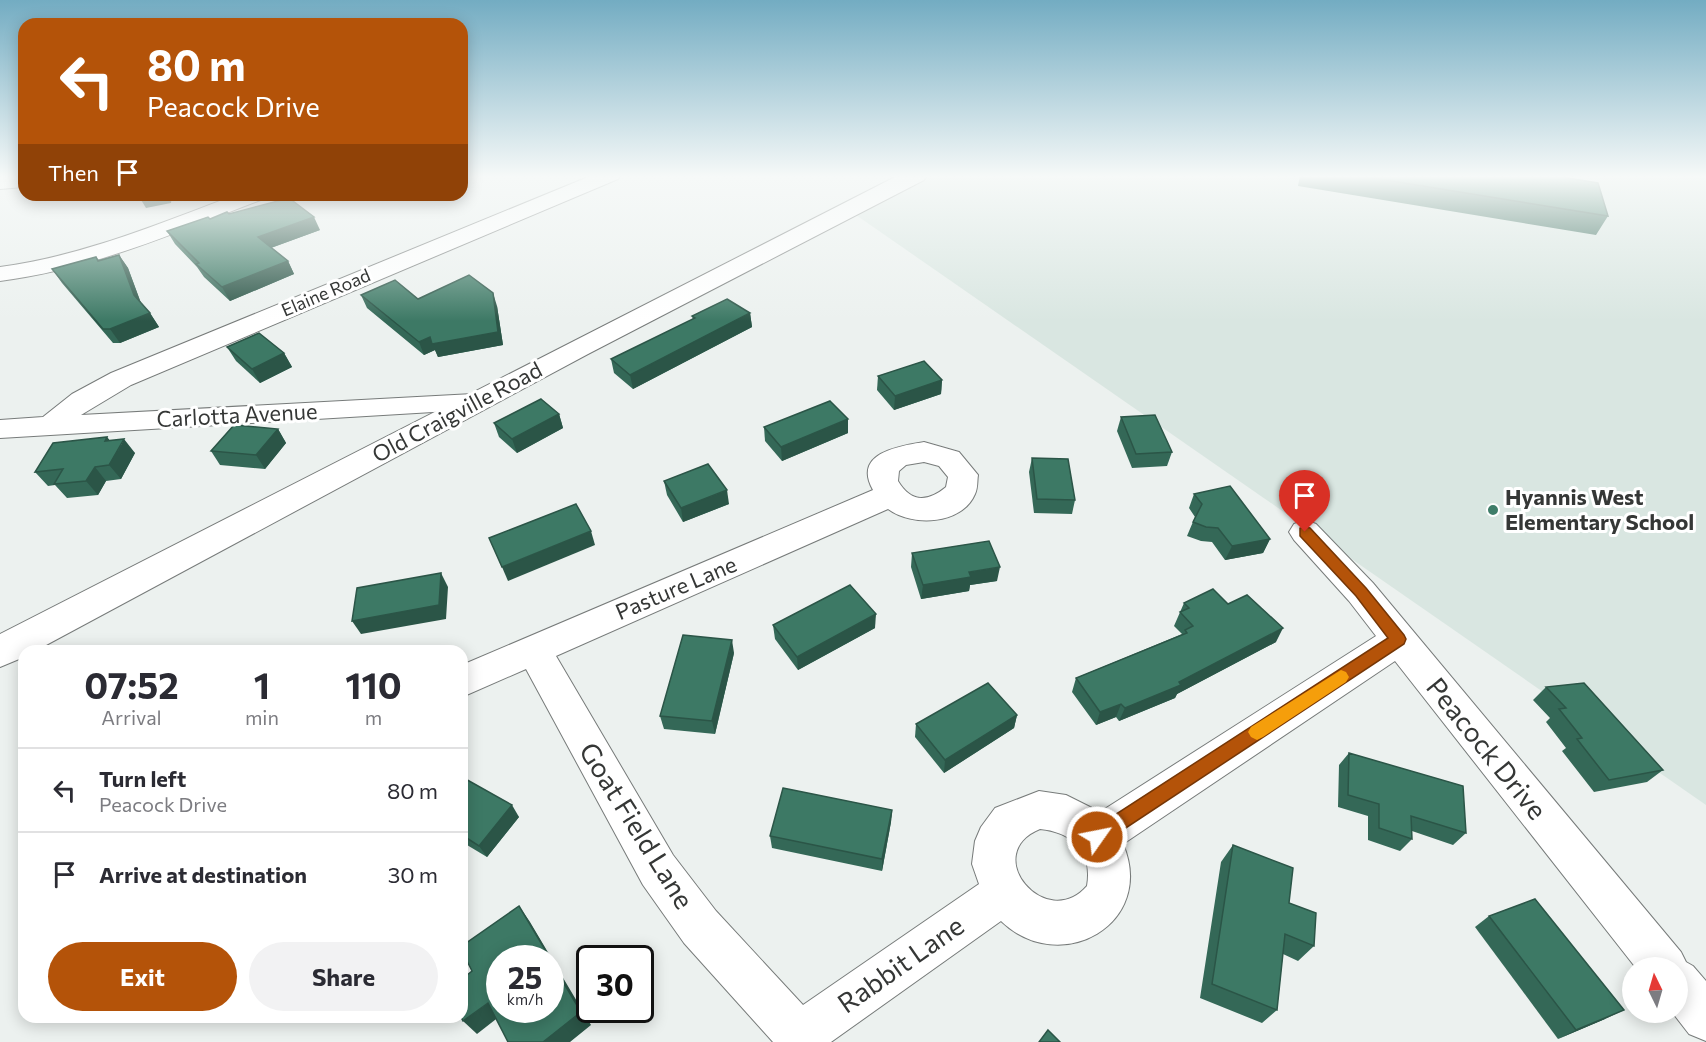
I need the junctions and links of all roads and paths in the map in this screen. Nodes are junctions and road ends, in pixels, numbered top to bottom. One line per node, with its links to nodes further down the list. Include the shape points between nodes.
1 (176, 224): 4 (street, via 81,258)
2 (494, 224): 6 (street, Elaine Road, via 121,379 82,400)
3 (822, 224): 5 (street, Old Craigville Road)
4 (0, 274)
5 (473, 403): 6 (street, Carlotta Avenue); 12 (street, Old Craigville Road)
6 (50, 426): 7 (street, Carlotta Avenue)
7 (0, 429)
8 (889, 496): 11 (street, Pasture Lane)
9 (1305, 532): 10 (street, Peacock Drive)
10 (1398, 639): 14 (street); 16 (street, Peacock Drive)
11 (534, 650): 13 (street, Pasture Lane); 19 (street, Goat Field Lane, via 658,870 700,927)
12 (0, 652)
13 (468, 678)
14 (1097, 837): 15 (street, via 1064,813 1040,810 1017,817 1000,832 993,856 997,881); 15 (street, via 1108,859 1110,882 1101,904 1084,919 1060,924 1034,918)
15 (1004, 893): 19 (street, Rabbit Lane)
16 (1656, 957)
17 (1688, 995): 18 (street)
18 (1706, 1017)
19 (802, 1039)

